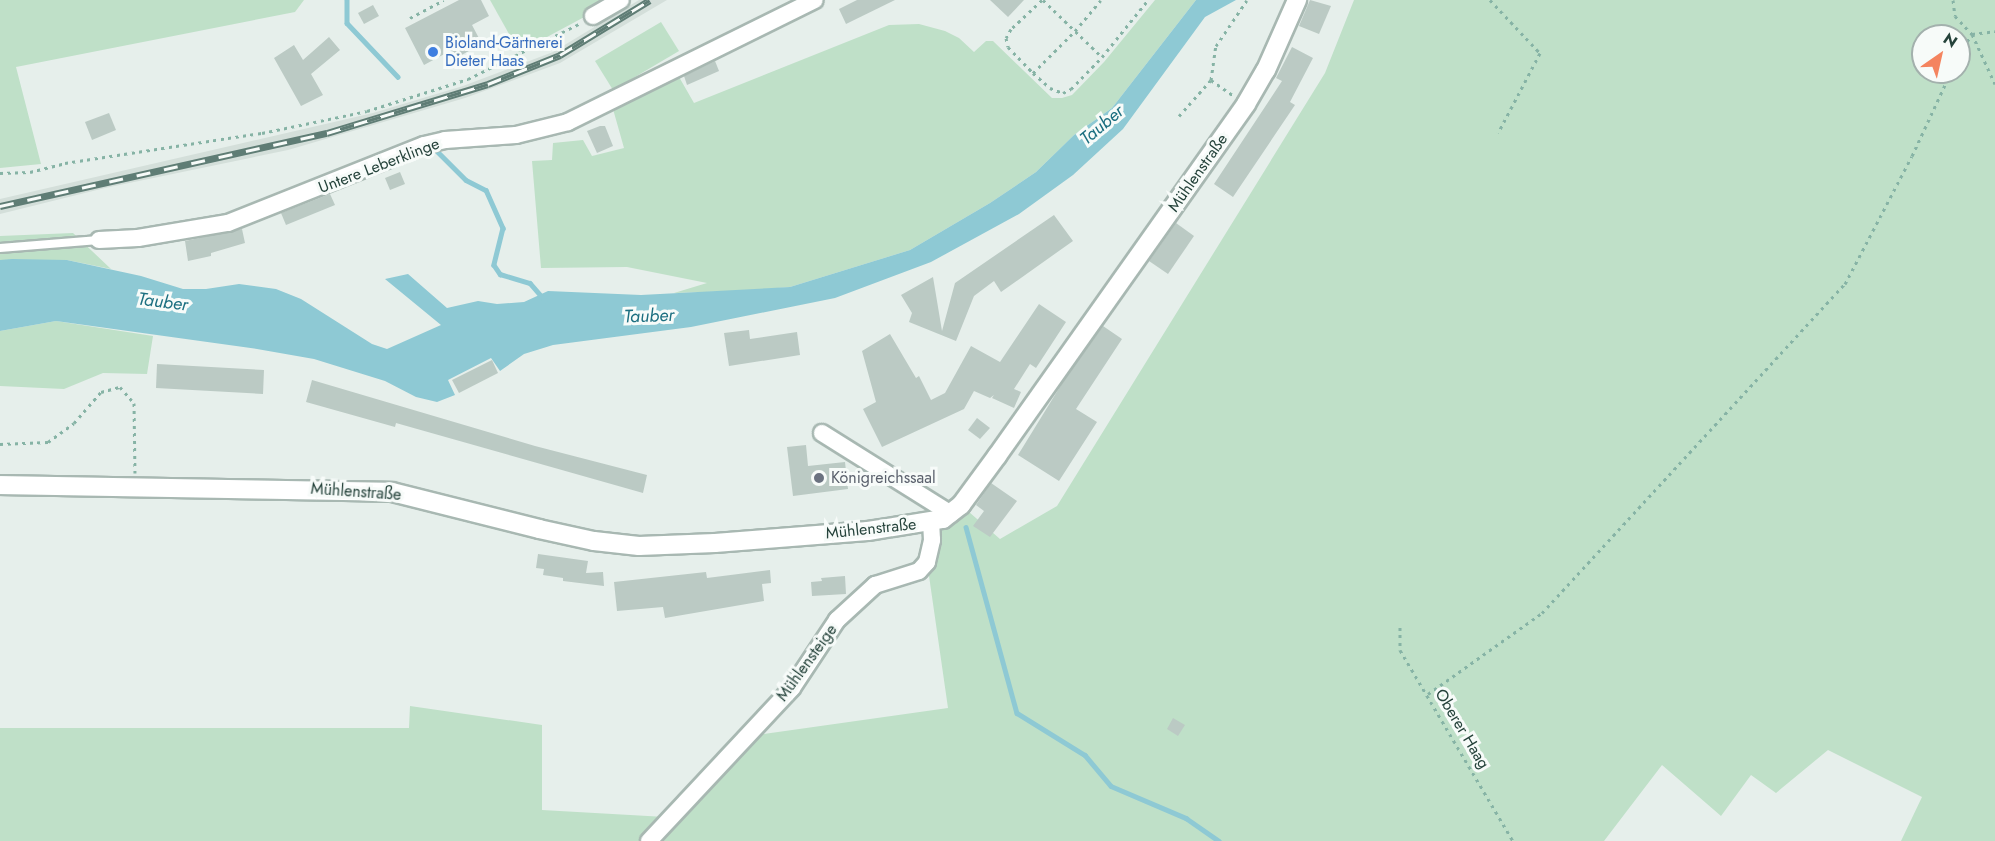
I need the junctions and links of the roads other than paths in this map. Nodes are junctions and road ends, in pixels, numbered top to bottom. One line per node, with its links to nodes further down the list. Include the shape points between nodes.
1 (621, 0): 4 (street)
2 (815, 0): 5 (street, Untere Leberklinge, via 568,122 516,135 424,145 228,223 138,238)
3 (1297, 0): 9 (main road, Mühlenstraße, via 1246,104 1055,376)
4 (593, 16)
5 (99, 240): 6 (lane)
6 (0, 248)
7 (822, 433): 9 (street)
8 (0, 485): 10 (main road, Mühlenstraße, via 392,492 572,536 639,546 727,543)
9 (951, 514): 10 (main road, Mühlenstraße)
10 (931, 523): 11 (street, Mühlensteige, via 927,562 919,571 875,585 837,620 792,688)
11 (649, 841)

